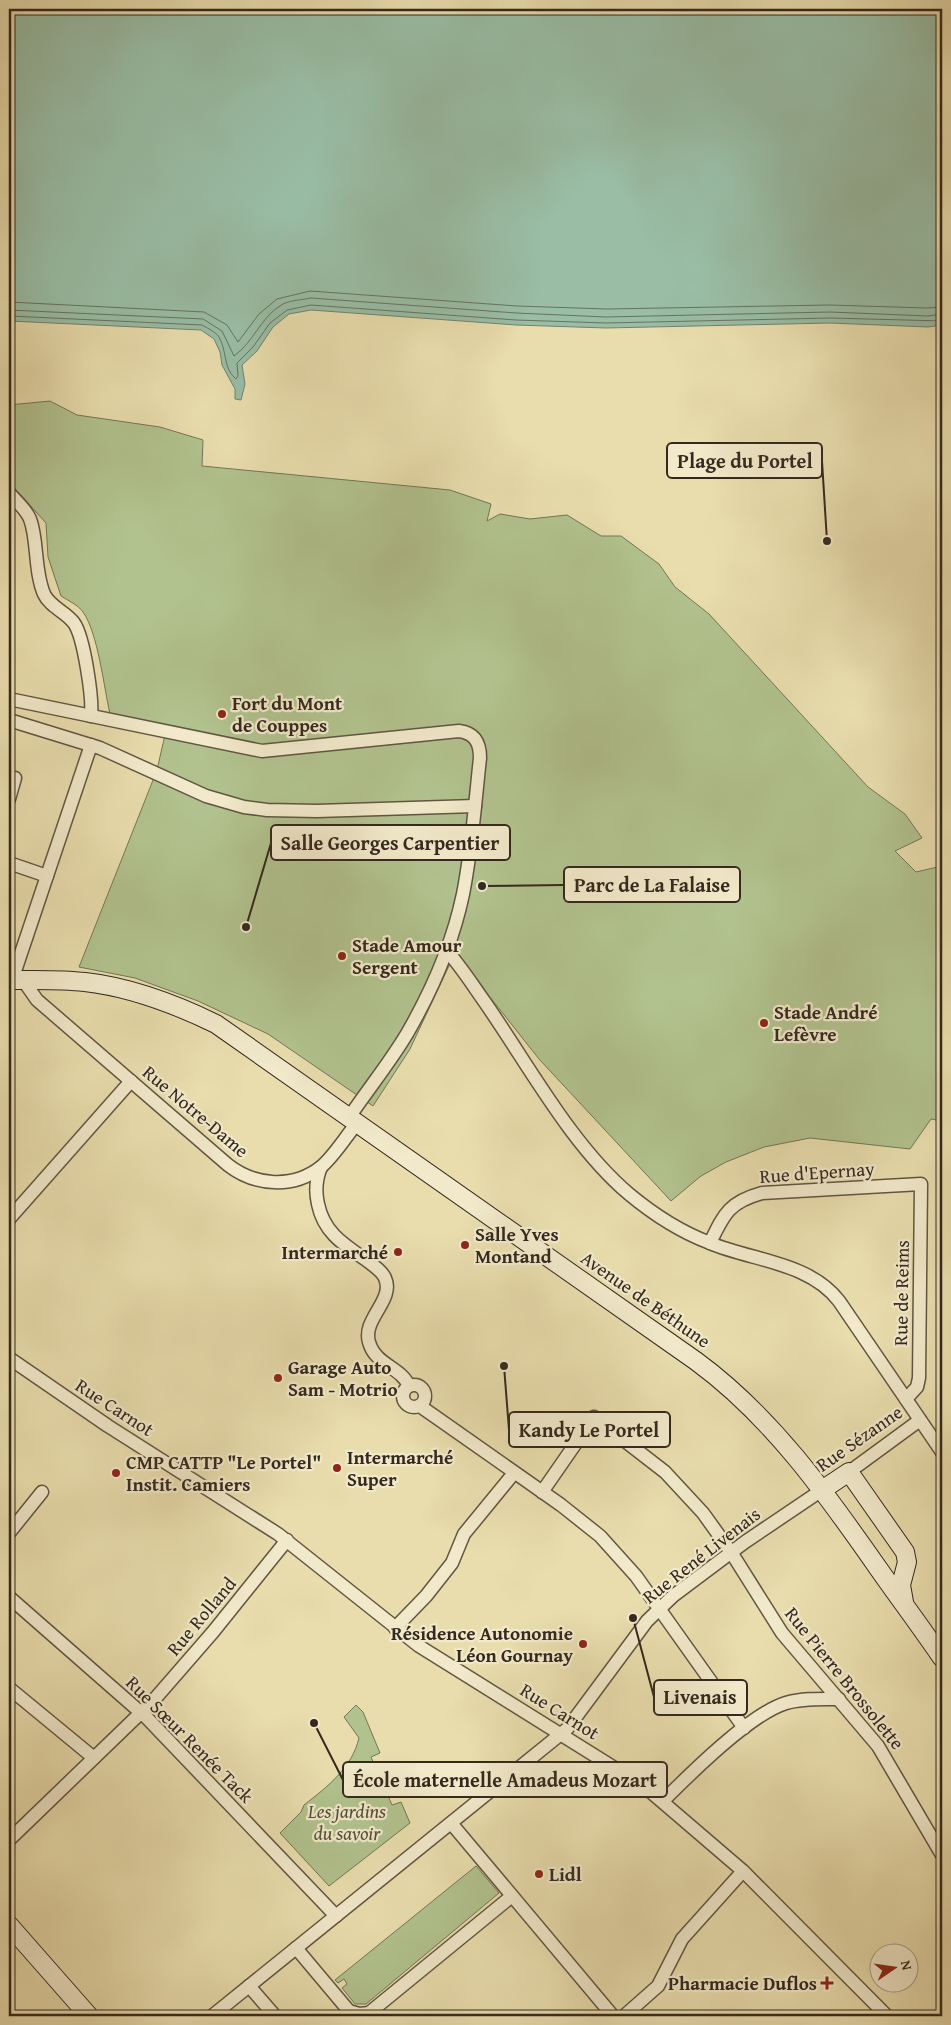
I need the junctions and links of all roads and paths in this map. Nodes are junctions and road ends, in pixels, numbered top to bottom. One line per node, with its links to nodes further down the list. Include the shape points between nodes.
1 (9, 493): 3 (street, via 30,519 36,565 46,597 73,621 77,629 92,696)
2 (9, 699): 3 (street)
3 (91, 716): 8 (street, Rue Notre-Dame, via 262,751 459,730 472,735 480,753)
4 (9, 720): 5 (street)
5 (91, 745): 8 (street, via 206,796 252,808 317,811); 10 (street)
6 (17, 779): 7 (street)
7 (9, 799)
8 (475, 806): 11 (street, Rue Notre-Dame, via 463,893)
9 (9, 863): 10 (street)
10 (47, 876): 12 (street)
11 (446, 950): 14 (street, Rue Notre-Dame, via 406,1036); 18 (street, via 596,1161 646,1208)
12 (14, 980): 13 (street, Rue Notre-Dame); 14 (street, Avenue de Béthune, via 96,984 186,1010 228,1031)
13 (131, 1081): 15 (street, Rue Notre-Dame, via 228,1165 248,1178 262,1182 285,1181 298,1179); 17 (street)
14 (354, 1119): 15 (street, Rue Notre-Dame); 25 (street, Avenue de Béthune, via 712,1372 770,1427)
15 (321, 1167): 23 (street, via 316,1192 323,1222 334,1238 380,1270 386,1282 386,1294 368,1330 370,1347 379,1360 405,1378 410,1386 403,1393 405,1402 412,1407 420,1406)
16 (921, 1184): 18 (street, Rue d'Epernay, via 762,1193 730,1207); 20 (street, Rue de Reims, via 918,1378 917,1387)
17 (9, 1219)
18 (710, 1243): 20 (street, via 801,1272 824,1284)
19 (9, 1358): 29 (street, Rue Carnot)
20 (906, 1398): 21 (street)
21 (920, 1420): 22 (street); 24 (street, Rue Sézanne)
22 (942, 1452)
23 (514, 1472): 27 (street); 36 (street, via 464,1534 452,1564)
24 (849, 1472): 25 (street, Rue Sézanne); 31 (street, via 905,1552)
25 (822, 1490): 30 (street, Rue René Livenais); 32 (street, Avenue de Béthune)
26 (42, 1492): 28 (street)
27 (542, 1492): 30 (street, Rue Pierre Brossolette, via 594,1416 665,1472); 35 (street, via 600,1536)
28 (9, 1533)
29 (286, 1540): 36 (street, Rue Carnot); 40 (street, Rue Rolland, via 213,1632)
30 (731, 1552): 35 (street, Rue René Livenais); 39 (street, Rue Pierre Brossolette, via 782,1633)
31 (905, 1568): 32 (street, via 893,1577); 34 (street, via 901,1588)
32 (883, 1575): 34 (street, Avenue de Béthune)
33 (9, 1597): 40 (street, Rue Sœur Renée Tack)
34 (904, 1602): 37 (street, Avenue de Béthune)
35 (659, 1608): 41 (street); 42 (street, Rue René Livenais)
36 (395, 1628): 42 (street, Rue Carnot)
37 (942, 1658)
38 (9, 1688): 43 (street)
39 (839, 1699): 41 (street, via 786,1703); 47 (street, Rue Pierre Brossolette, via 882,1752)
40 (141, 1713): 43 (street, Rue Rolland); 51 (street, Rue Sœur Renée Tack)
41 (744, 1728): 44 (street)
42 (562, 1734): 44 (street, Rue Carnot); 45 (street, Rue René Livenais)
43 (94, 1758): 46 (street, Rue Rolland)
44 (663, 1801): 49 (street, Rue Carnot)
45 (451, 1823): 50 (street); 51 (street, Rue René Livenais)
46 (9, 1840)
47 (938, 1840): 48 (street, Rue Pierre Brossolette)
48 (942, 1854)
49 (743, 1871): 59 (street, via 682,1939 658,1986); 60 (street, Rue Carnot)
50 (512, 1896): 53 (street, via 369,2014 353,2013 345,2007); 58 (street)
51 (336, 1916): 53 (street, Rue René Livenais)
52 (10, 1929): 55 (street)
53 (296, 1948): 54 (street, Rue René Livenais)
54 (250, 1986): 56 (street, Rue René Livenais); 57 (street)
55 (89, 2016)
56 (212, 2016)
57 (275, 2016)
58 (613, 2016)
59 (624, 2016)
60 (888, 2016)

